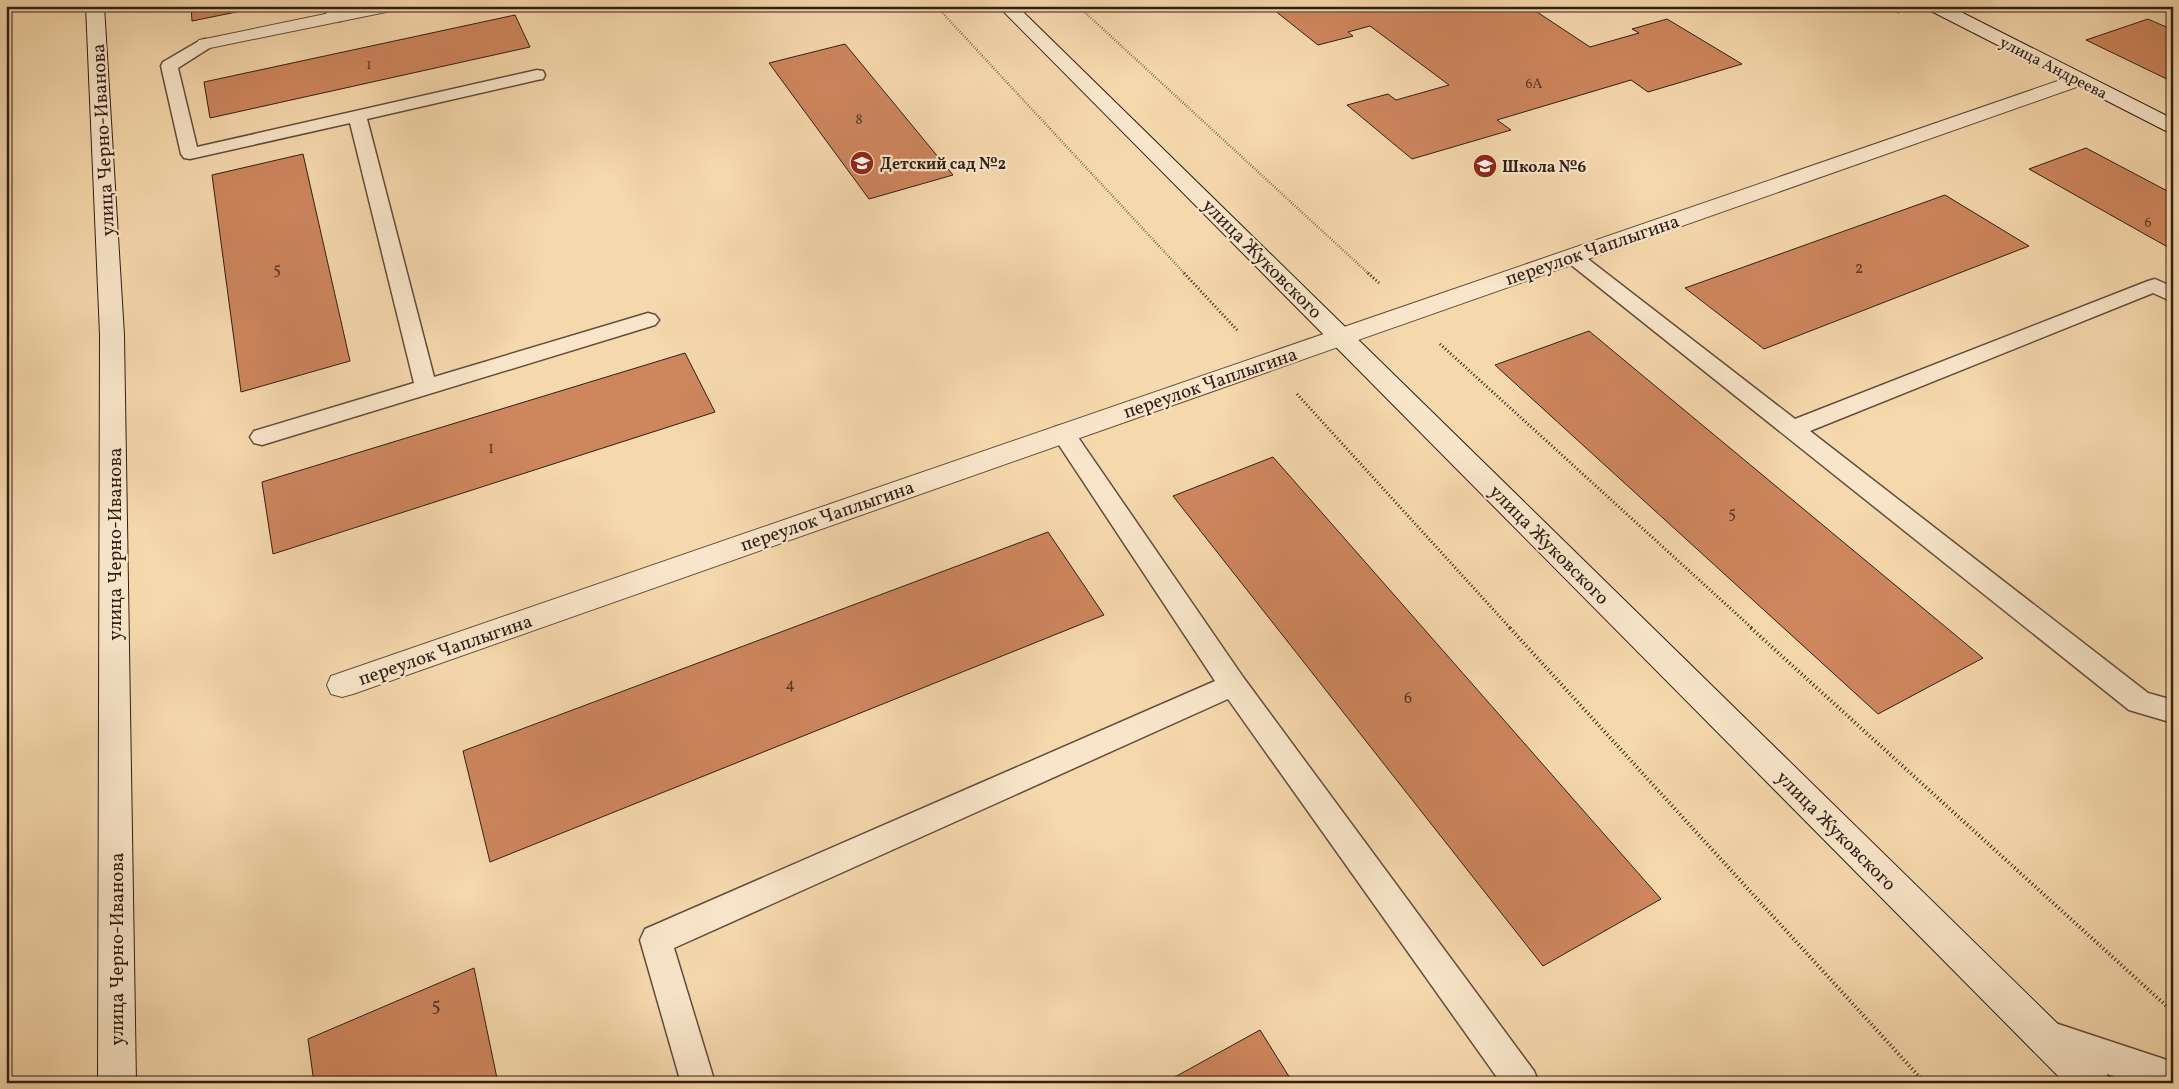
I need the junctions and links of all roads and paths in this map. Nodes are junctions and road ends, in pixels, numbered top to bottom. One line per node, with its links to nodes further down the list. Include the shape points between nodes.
1 (95, 6): 29 (street, улица Черно-Иванова, via 112,335)
2 (391, 6): 7 (street)
3 (936, 6): 18 (path)
4 (1008, 6): 17 (street, улица Жуковского)
5 (1078, 6): 15 (path, via 1384,288)
6 (1935, 6): 10 (street, улица Андреева)
7 (333, 12): 8 (street)
8 (205, 44): 11 (lane, via 168,66 190,154)
9 (537, 74): 11 (lane)
10 (2078, 80): 12 (street, улица Андреева); 13 (street, переулок Чаплыгина)
11 (357, 116): 19 (lane)
12 (2173, 127)
13 (1572, 256): 15 (street, переулок Чаплыгина); 20 (lane)
14 (2173, 296): 20 (lane, via 2154,286)
15 (1406, 314): 17 (street, переулок Чаплыгина); 26 (path)
16 (648, 320): 19 (lane)
17 (1342, 336): 18 (street, переулок Чаплыгина); 27 (street, улица Жуковского)
18 (1267, 362): 21 (street, переулок Чаплыгина); 32 (path)
19 (426, 388): 22 (lane)
20 (1792, 429): 25 (lane, via 2138,702)
21 (1063, 433): 23 (street, переулок Чаплыгина); 24 (lane)
22 (262, 437)
23 (342, 685)
24 (1233, 685): 30 (lane, via 656,940); 31 (lane)
25 (2173, 712)
26 (2173, 1012)
27 (2046, 1037): 28 (lane); 33 (street, улица Жуковского)
28 (2173, 1079)
29 (116, 1083)
30 (698, 1083)
31 (1522, 1083)
32 (1925, 1083)
33 (2092, 1083)

